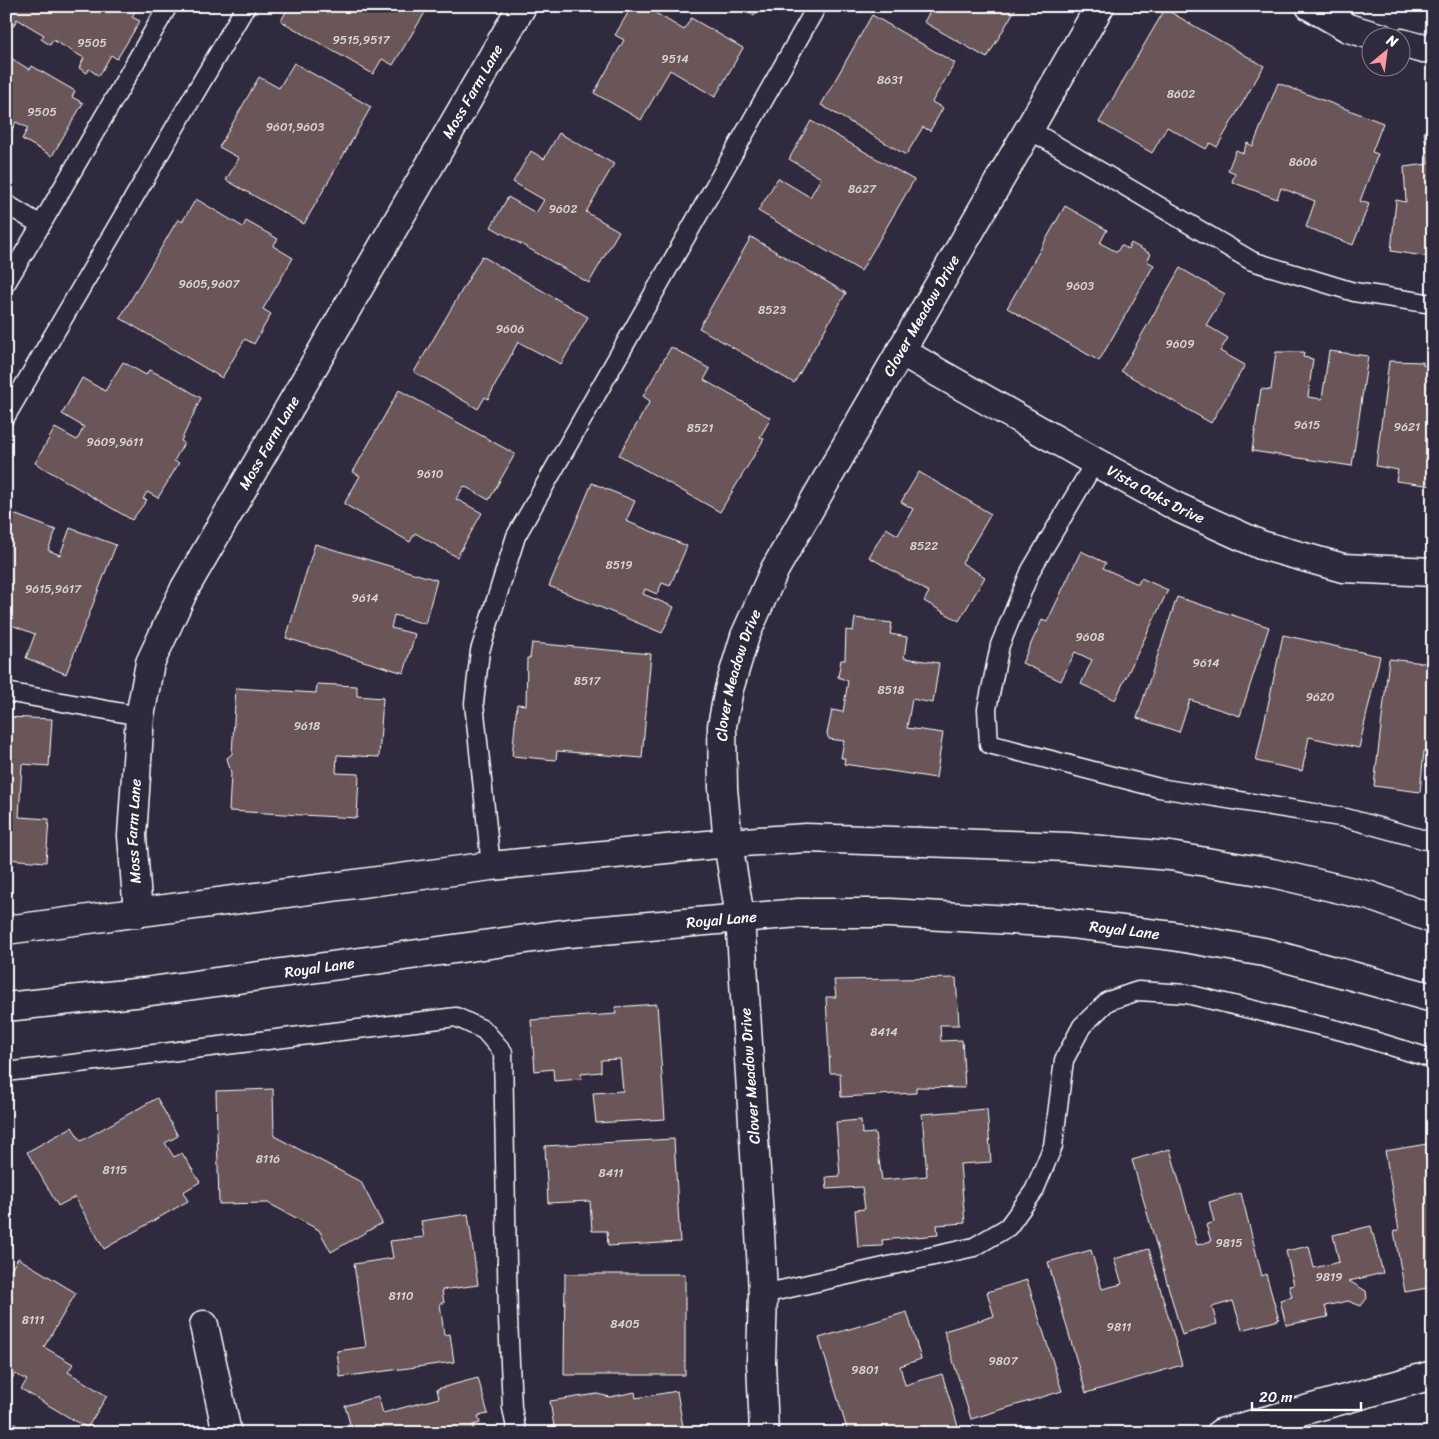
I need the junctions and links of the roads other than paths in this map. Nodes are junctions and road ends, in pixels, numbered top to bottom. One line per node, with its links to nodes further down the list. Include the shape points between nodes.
1 (168, 6): 12 (lane)
2 (246, 6): 16 (lane)
3 (522, 6): 20 (street, Moss Farm Lane, via 185,588 150,663)
4 (817, 6): 23 (lane, via 516,536 480,650 474,703)
5 (1100, 6): 10 (street, Clover Meadow Drive)
6 (1310, 6): 7 (street, via 1348,28)
7 (1362, 32)
8 (1412, 46): 9 (street)
9 (1433, 48)
10 (1030, 130): 14 (lane, via 1252,261 1354,292); 15 (street, Clover Meadow Drive)
11 (6, 204): 12 (lane)
12 (41, 225): 13 (lane)
13 (6, 283)
14 (1433, 304)
15 (902, 352): 17 (street, Vista Oaks Drive); 22 (street, Clover Meadow Drive, via 775,570 745,636 722,726)
16 (6, 416)
17 (1094, 462): 18 (street, Vista Oaks Drive, via 1179,508 1261,545 1342,568); 21 (lane, via 1031,570 1000,644 988,709 989,744 1159,788 1346,818)
18 (1433, 572)
19 (6, 692): 20 (lane)
20 (140, 716): 24 (street, Moss Farm Lane, via 132,836)
21 (1433, 842)
22 (728, 843): 23 (street); 25 (street, Clover Meadow Drive); 26 (street, via 806,838 945,841 1170,856 1272,873 1362,894)
23 (491, 866): 24 (street)
24 (138, 913): 27 (street)
25 (740, 917): 28 (street, Royal Lane, via 890,912 1063,923 1173,936 1264,952); 29 (street, Royal Lane, via 569,933 144,992); 32 (street, Clover Meadow Drive)
26 (1433, 919)
27 (6, 930)
28 (1433, 998)
29 (6, 1007)
30 (1433, 1059): 32 (lane, via 1342,1031 1187,994 1138,990 1108,1001 1082,1026 1064,1060 1053,1146 1034,1191 1008,1227 974,1247)
31 (6, 1072): 38 (lane, via 456,1017 484,1030 503,1052 508,1318 512,1408)
32 (764, 1294): 39 (street, Clover Meadow Drive, via 760,1361)
33 (204, 1325): 37 (street)
34 (1433, 1375): 40 (street)
35 (6, 1430): 36 (lane)
36 (11, 1433)
37 (227, 1433)
38 (517, 1433)
39 (764, 1433)
40 (1221, 1433)

